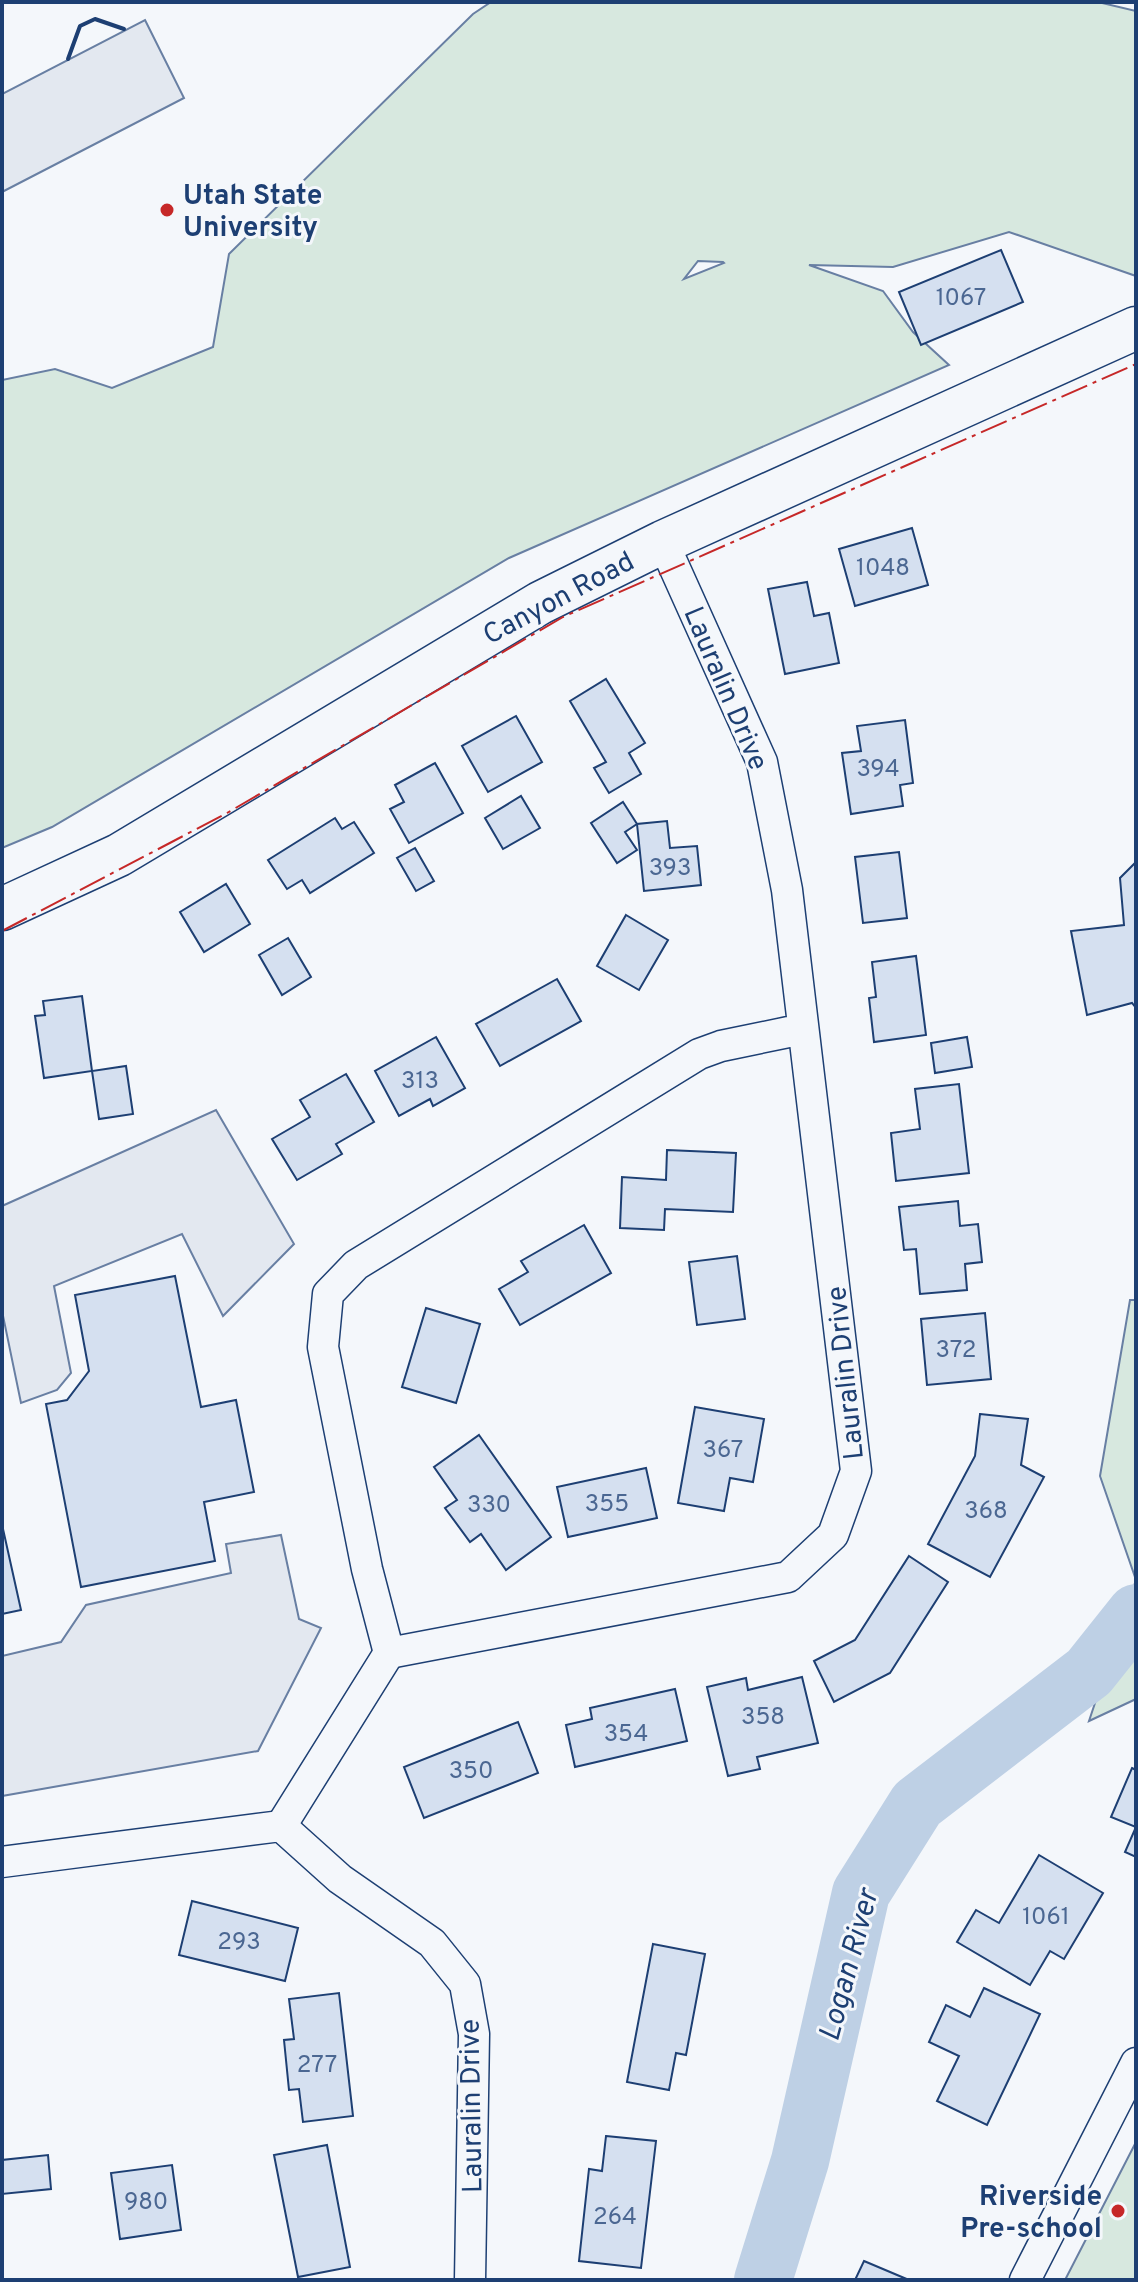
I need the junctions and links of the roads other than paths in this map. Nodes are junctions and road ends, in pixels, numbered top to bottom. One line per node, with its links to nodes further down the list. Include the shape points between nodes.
1 (1136, 328): 2 (street, Canyon Road)
2 (663, 542): 3 (street, Canyon Road, via 540,603 119,855); 4 (street, Lauralin Drive, via 762,762 787,890)
3 (2, 909)
4 (803, 1029): 5 (street, via 699,1054 356,1265 328,1294 323,1347); 5 (street, Lauralin Drive, via 856,1471 833,1535 788,1577)
5 (389, 1653): 6 (street)
6 (281, 1826): 7 (street); 9 (street, Lauralin Drive, via 340,1879 432,1943 465,1984 474,2034)
7 (2, 1862)
8 (1136, 2063): 10 (street)
9 (470, 2280)
10 (1025, 2280)

